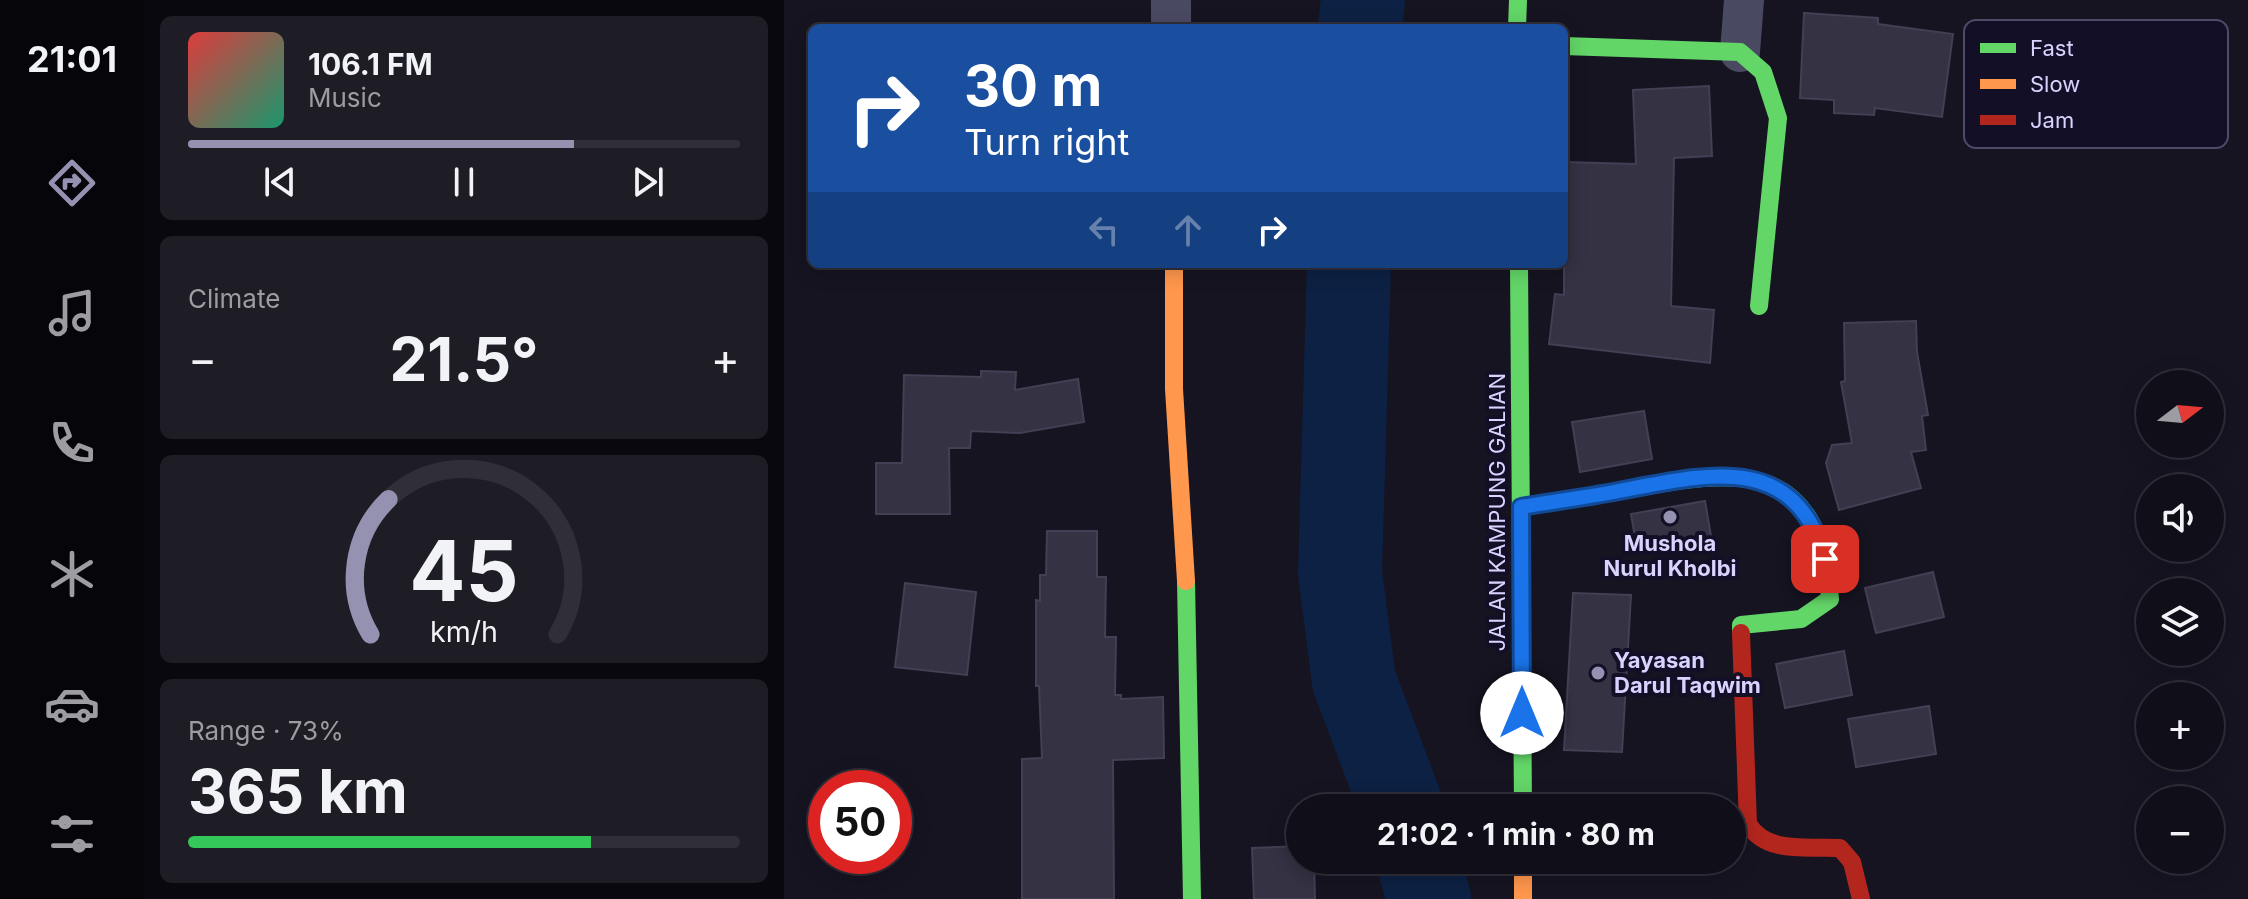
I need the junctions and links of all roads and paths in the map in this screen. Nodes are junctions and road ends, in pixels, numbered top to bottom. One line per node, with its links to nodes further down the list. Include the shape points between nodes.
1 (1171, 0): 4 (street)
2 (1518, 0): 5 (street)
3 (1744, 0): 7 (street)
4 (1171, 24)
5 (1517, 24)
6 (1568, 46): 7 (street)
7 (1740, 52): 10 (street, via 1756,60 1766,76 1778,118)
8 (1174, 268): 14 (street)
9 (1519, 268): 11 (street, JALAN KAMPUNG GALIAN)
10 (1759, 306)
11 (1521, 507): 12 (street, JALAN KAMPUNG GALIAN); 16 (street, via 1671,480 1744,476 1777,488 1804,511 1820,541 1830,599 1801,619 1741,625 1748,824 1770,846 1840,848 1852,862)
12 (1523, 794)
13 (1523, 874): 15 (street)
14 (1192, 899)
15 (1523, 899)
16 (1861, 899)

